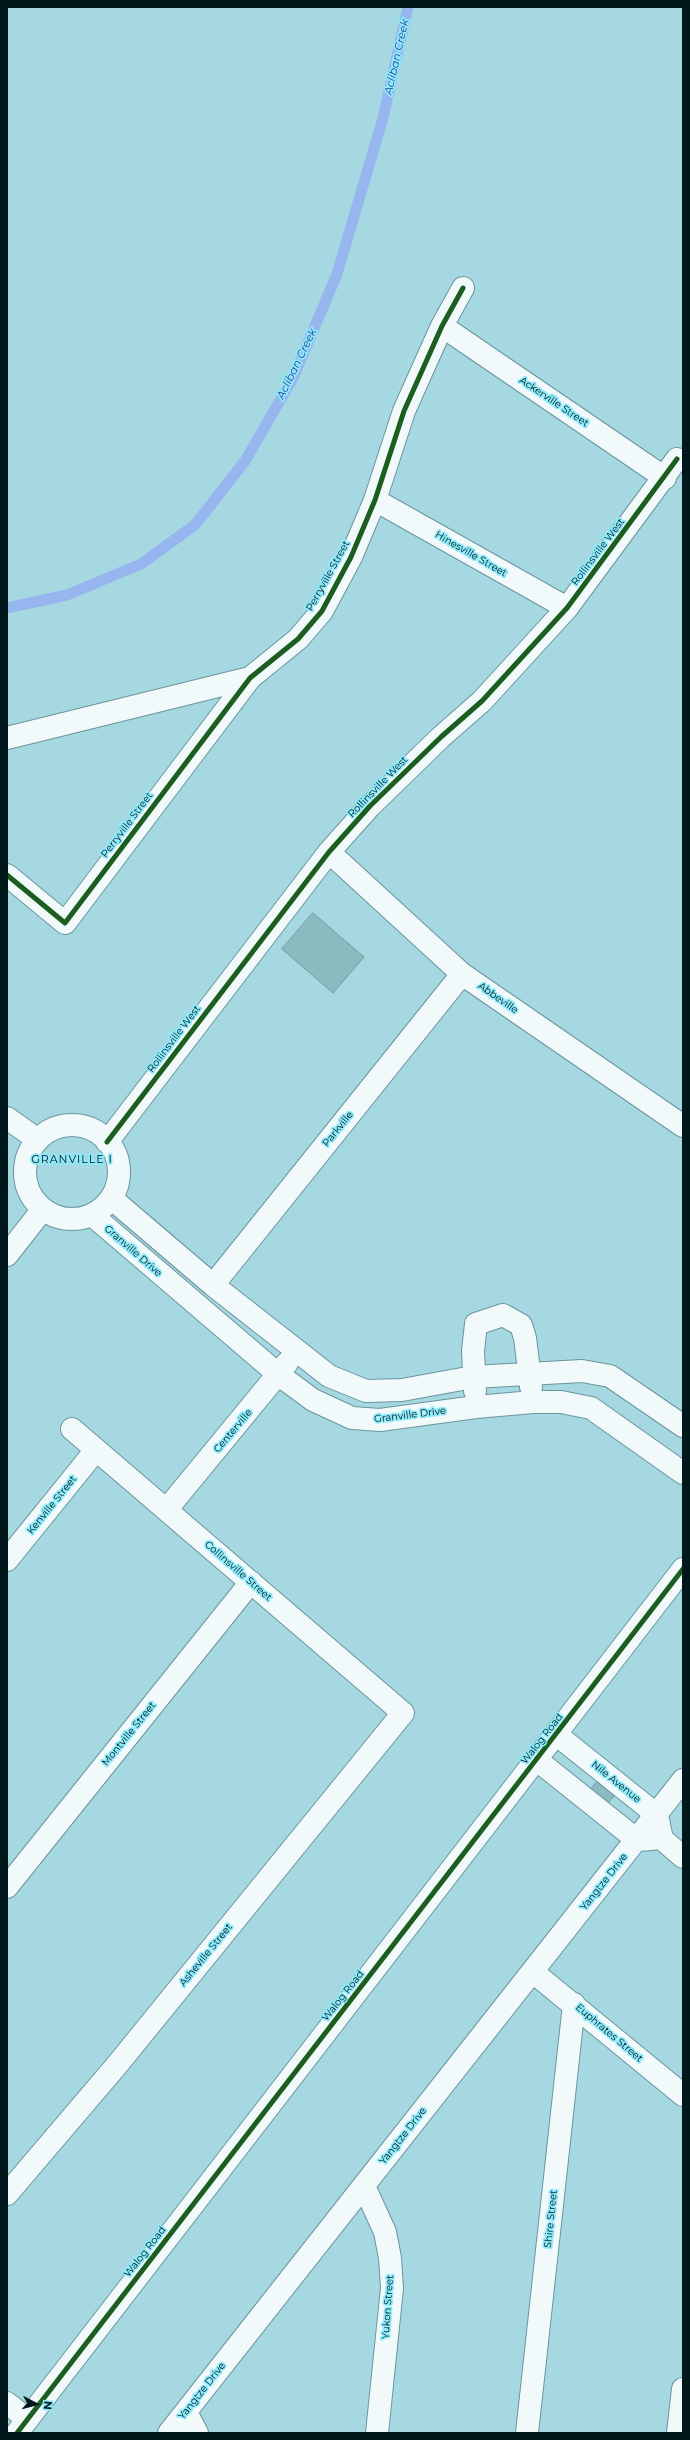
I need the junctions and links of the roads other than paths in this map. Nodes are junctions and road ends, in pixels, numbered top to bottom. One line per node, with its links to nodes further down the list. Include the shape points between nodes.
1 (463, 288): 2 (street, Perryville Street)
2 (442, 326): 4 (street, Ackerville Street); 5 (street, Perryville Street, via 404,411)
3 (677, 459): 4 (street, Rollinsville West)
4 (665, 478): 6 (street, Rollinsville West)
5 (375, 500): 6 (street, Hinesville Street); 7 (street, Perryville Street, via 351,557 322,611 298,639)
6 (567, 608): 9 (street, Rollinsville West, via 482,701 370,806)
7 (250, 678): 8 (street); 10 (street, Perryville Street, via 65,923)
8 (7, 738)
9 (329, 852): 11 (street, Abbeville); 15 (street, Rollinsville West)
10 (7, 875)
11 (462, 974): 13 (street, Abbeville); 20 (street, Parkville)
12 (7, 1118): 14 (street)
13 (683, 1126)
14 (38, 1140): 15 (street, via 60,1127 73,1126 97,1133); 17 (street, via 30,1150 25,1176 34,1200)
15 (107, 1142): 16 (street, via 118,1163 116,1187)
16 (111, 1198): 18 (street); 20 (street)
17 (43, 1209): 18 (street, via 54,1216 66,1219); 19 (street)
18 (92, 1215): 23 (street, Granville Drive)
19 (7, 1255)
20 (213, 1285): 21 (street)
21 (296, 1350): 23 (street, Centerville); 24 (street, via 329,1376 366,1391 402,1390)
22 (530, 1373): 24 (street); 24 (street, via 521,1325 504,1315 476,1324); 25 (street); 27 (street, via 582,1371 610,1376)
23 (279, 1375): 26 (street, Granville Drive, via 313,1400 352,1418 380,1420); 31 (street, Centerville)
24 (473, 1377): 26 (street)
25 (532, 1402): 26 (street, Granville Drive); 30 (street, Granville Drive, via 561,1402 591,1408)
26 (476, 1408)
27 (683, 1426)
28 (72, 1429): 29 (street, Collinsville Street)
29 (96, 1450): 31 (street, Collinsville Street); 32 (street, Kenville Street)
30 (683, 1473)
31 (167, 1509): 34 (street, Collinsville Street)
32 (7, 1560)
33 (683, 1569): 36 (street, Walog Road)
34 (251, 1582): 35 (street, Collinsville Street); 43 (street, Montville Street)
35 (403, 1713): 48 (street, Asheville Street, via 117,2065)
36 (557, 1735): 37 (street, Walog Road); 39 (street, Nile Avenue)
37 (537, 1760): 41 (street); 52 (street, Walog Road)
38 (683, 1780): 39 (street, Yangtze Drive)
39 (657, 1815): 40 (street); 41 (street, Yangtze Drive)
40 (662, 1839): 41 (street); 42 (street)
41 (637, 1840): 44 (street, Yangtze Drive)
42 (683, 1857)
43 (7, 1887)
44 (533, 1972): 45 (street, Euphrates Street); 47 (street, Yangtze Drive)
45 (574, 2004): 46 (street, Euphrates Street); 56 (street, Shire Street)
46 (683, 2095)
47 (364, 2186): 51 (street, Yangtze Drive); 55 (street, Yukon Street, via 385,2232 392,2288)
48 (7, 2194)
49 (683, 2388): 57 (street)
50 (7, 2403): 52 (street)
51 (186, 2412): 53 (street, Yangtze Drive); 54 (street)
52 (22, 2426)
53 (169, 2433)
54 (197, 2433)
55 (377, 2433)
56 (527, 2433)
57 (678, 2433)

